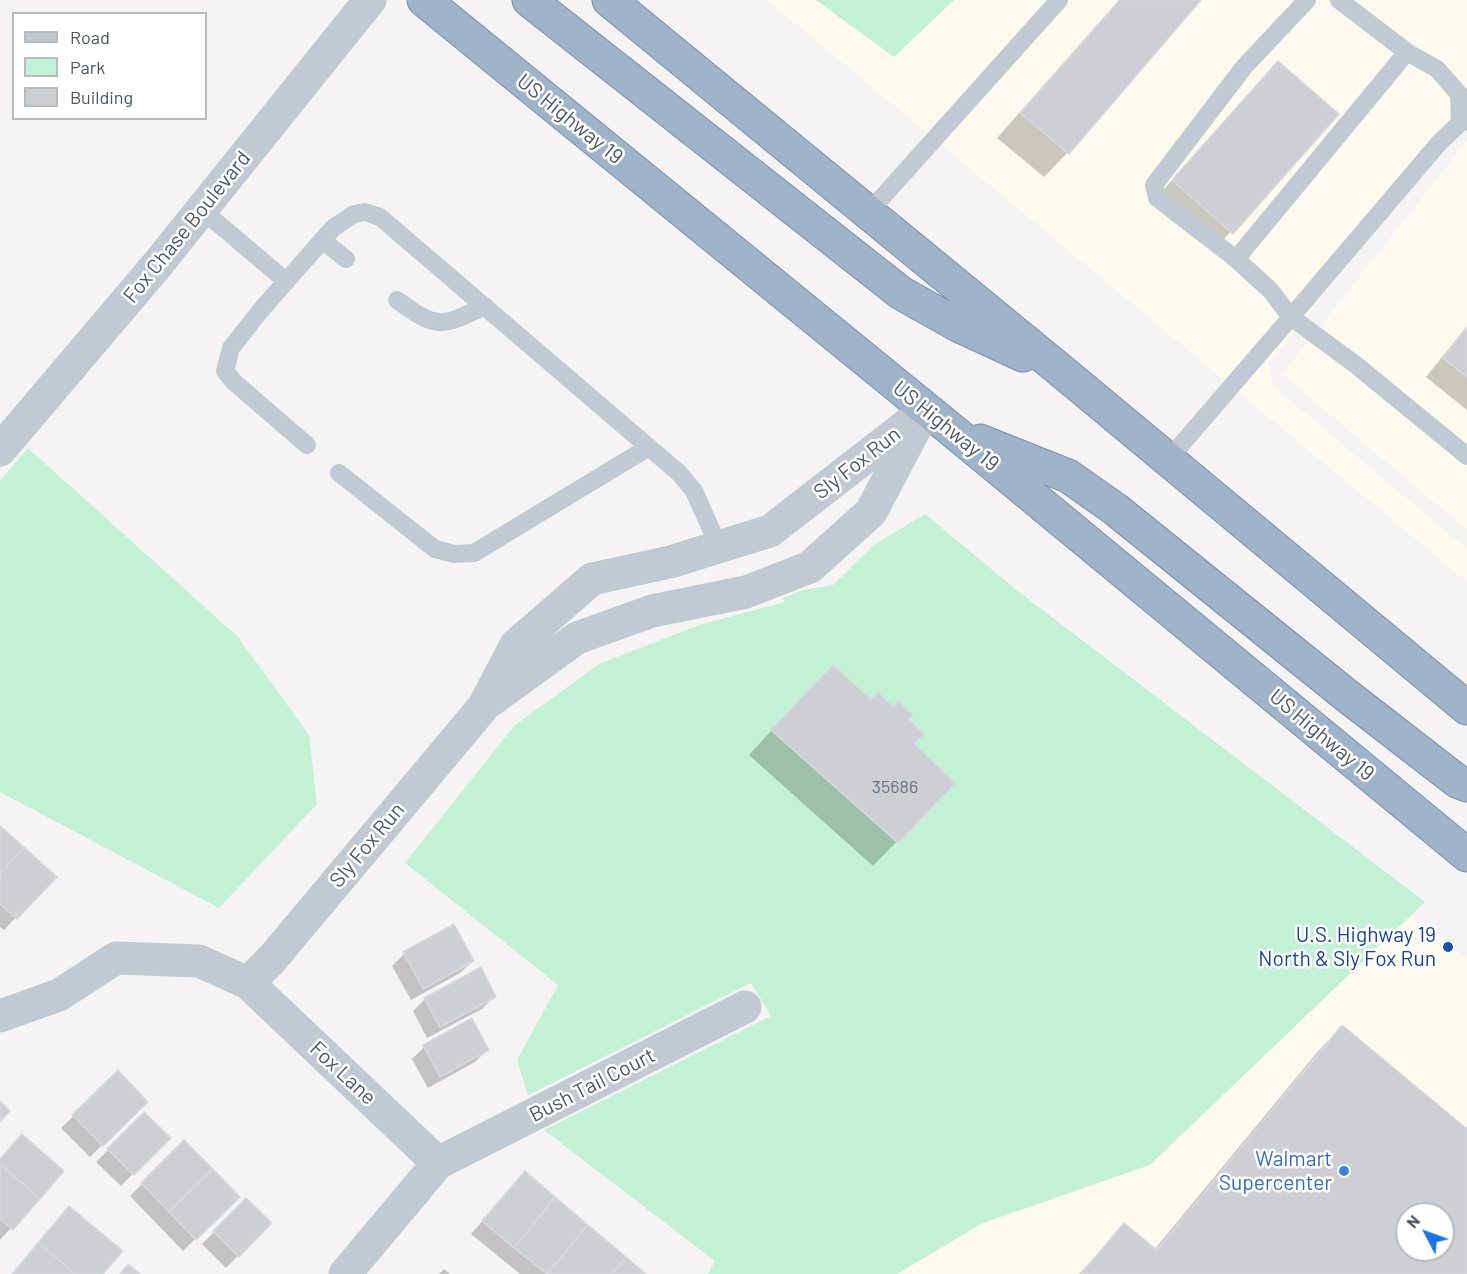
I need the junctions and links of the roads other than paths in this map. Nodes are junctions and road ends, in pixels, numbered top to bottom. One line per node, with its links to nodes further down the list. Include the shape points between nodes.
1 (369, 0): 10 (street, Fox Chase Boulevard)
2 (424, 0): 20 (highway, US Highway 19)
3 (529, 0): 19 (highway, via 901,293 958,325)
4 (609, 0): 11 (highway)
5 (1059, 0): 11 (lane)
6 (1307, 0): 14 (lane, via 1244,67 1154,185 1157,198)
7 (1339, 0): 8 (lane)
8 (1407, 52): 9 (lane, via 1437,69 1459,94); 14 (lane)
9 (1464, 122): 18 (lane, via 1423,161)
10 (202, 210): 15 (lane); 24 (street, Fox Chase Boulevard)
11 (868, 213): 19 (highway)
12 (322, 240): 13 (lane); 15 (lane); 17 (lane, via 354,214 365,212 380,217)
13 (346, 259)
14 (1236, 259): 18 (lane, via 1270,290)
15 (286, 281): 22 (lane, via 231,348 225,371)
16 (397, 300): 17 (lane, via 433,322 451,322)
17 (486, 306): 23 (lane)
18 (1291, 317): 25 (lane); 26 (lane)
19 (1065, 374): 26 (highway)
20 (926, 410): 21 (highway, US Highway 19); 28 (street, Sly Fox Run, via 770,531); 29 (street, Sly Fox Run, via 871,512 810,567 746,592 652,611 577,638)
21 (953, 431): 31 (highway, via 1068,476); 32 (highway, US Highway 19)
22 (307, 445)
23 (649, 447): 27 (lane, via 474,553 454,554 435,549); 28 (lane, via 694,491)
24 (0, 450)
25 (1467, 456)
26 (1168, 460): 30 (highway)
27 (339, 473)
28 (719, 547): 29 (street, Sly Fox Run, via 592,579 516,645)
29 (484, 706): 33 (street, Sly Fox Run)
30 (1467, 708)
31 (1467, 785)
32 (1467, 855)
33 (248, 983): 35 (street, Fox Lane, via 199,961 116,958 59,995); 36 (street, Fox Lane)
34 (745, 1007): 36 (street, Bush Tail Court)
35 (0, 1016)
36 (438, 1162): 37 (street)
37 (345, 1274)

